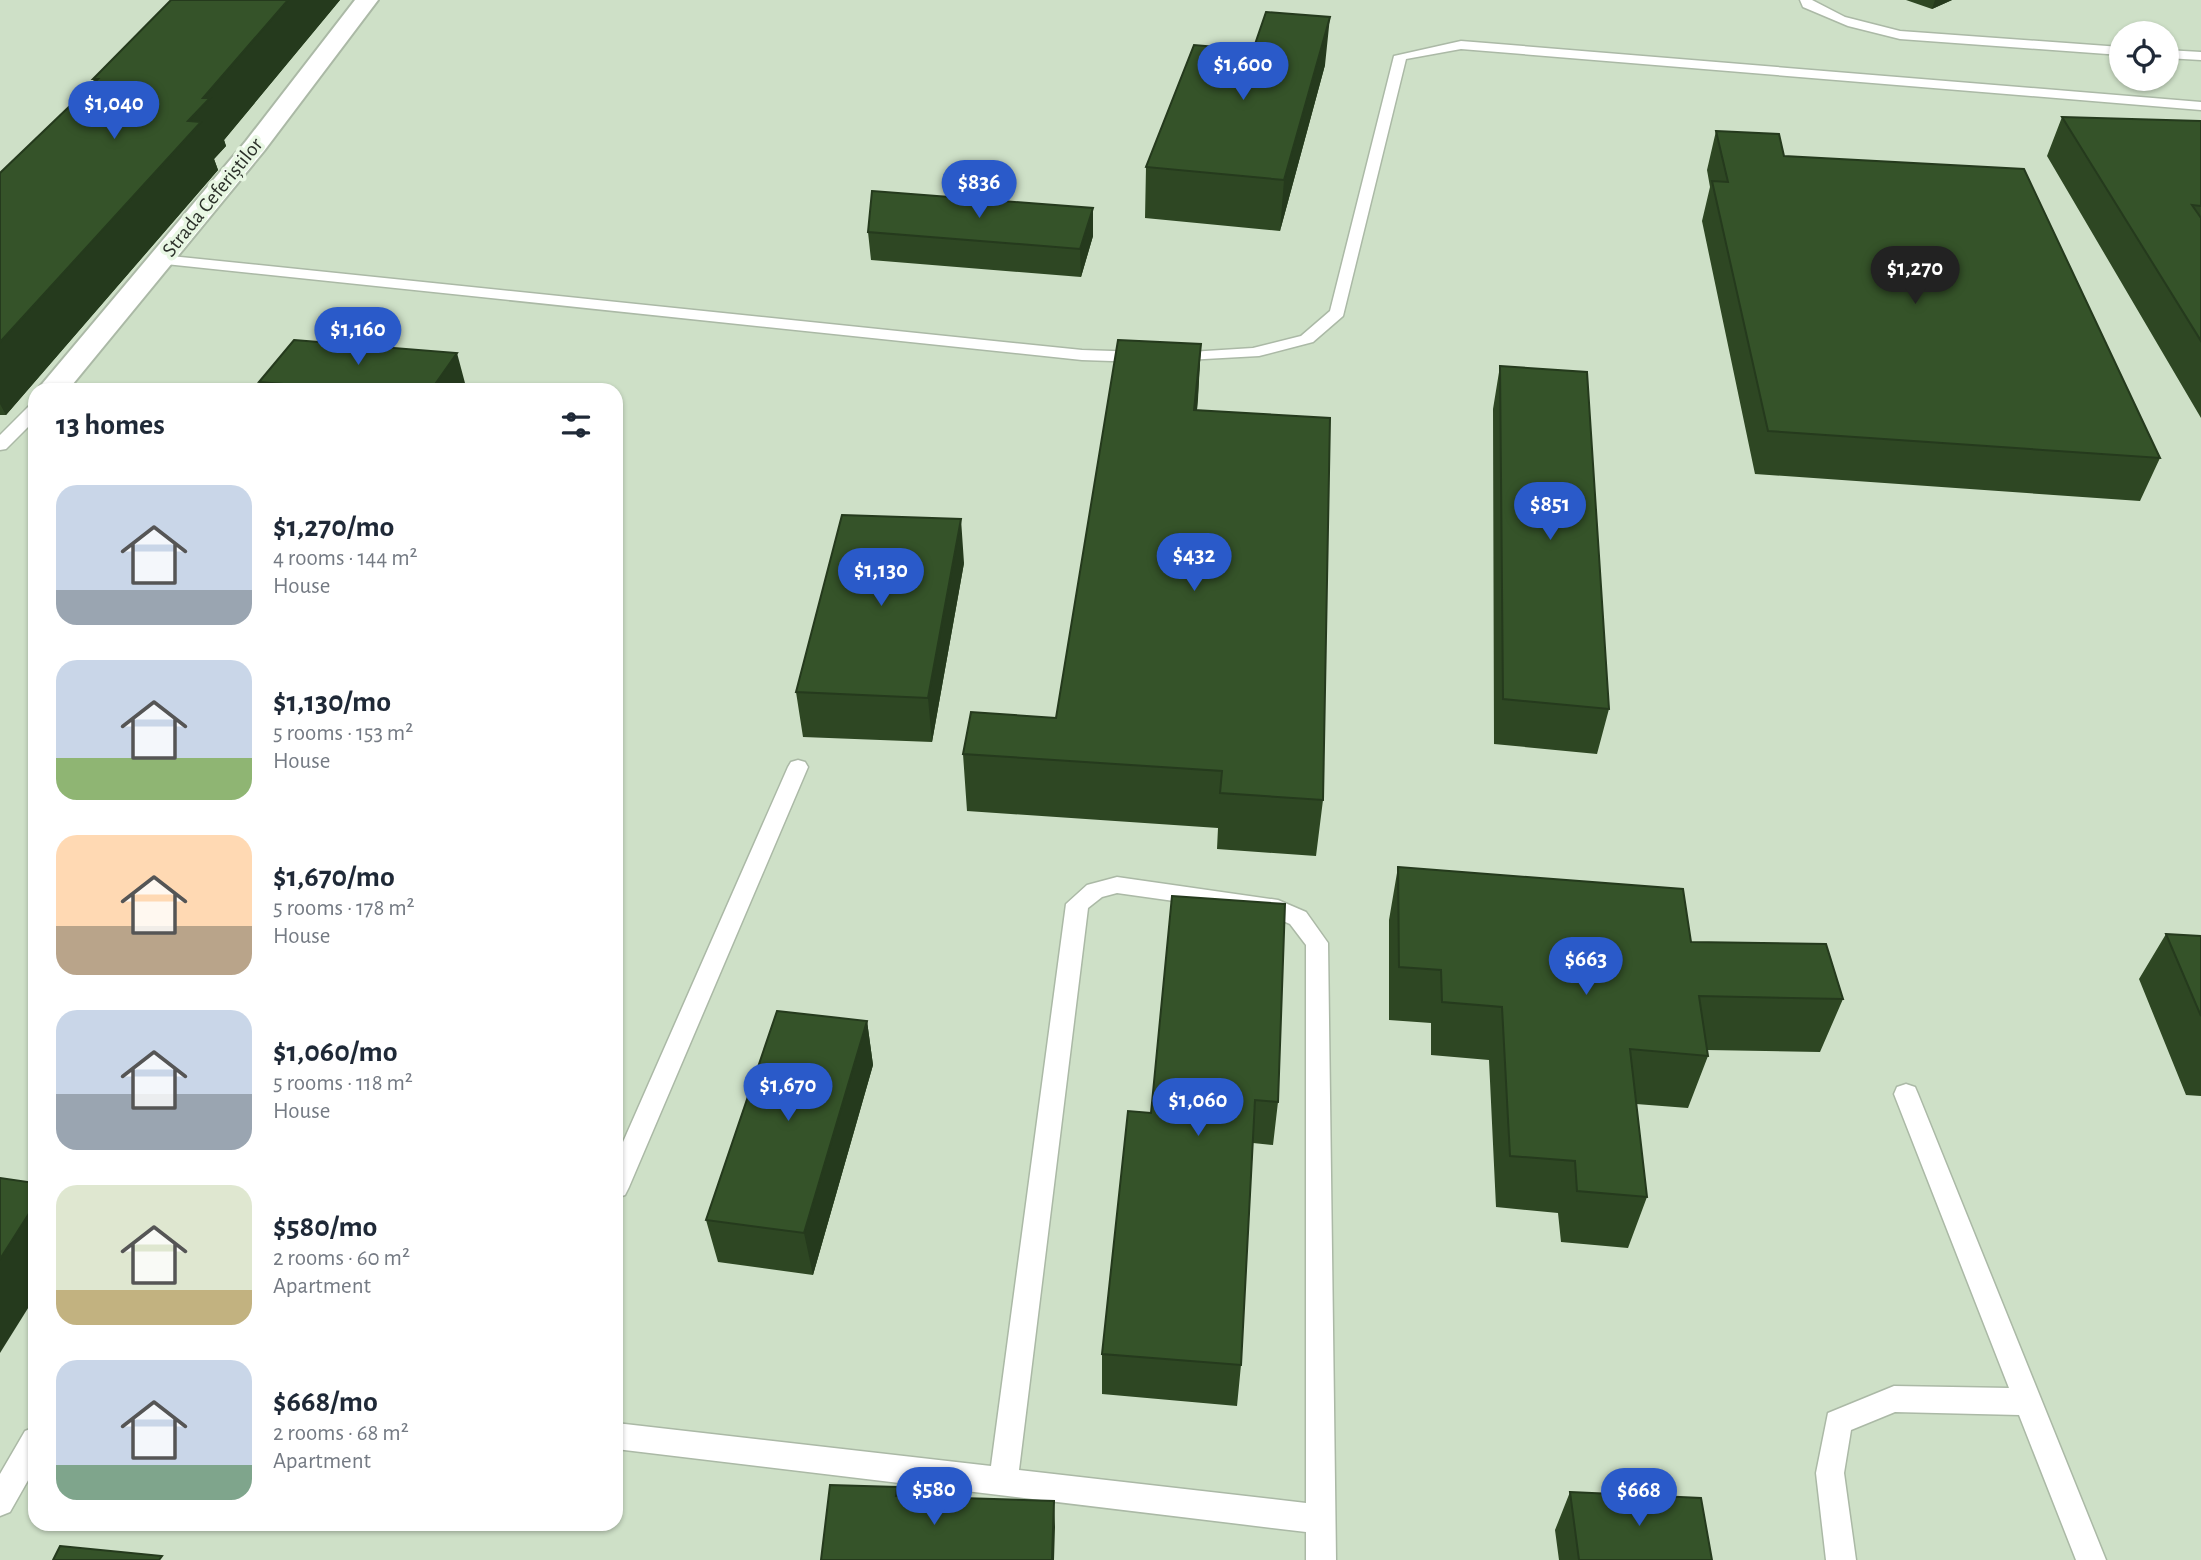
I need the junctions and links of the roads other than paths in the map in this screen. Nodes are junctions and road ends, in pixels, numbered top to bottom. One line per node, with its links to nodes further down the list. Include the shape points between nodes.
1 (367, 0): 7 (street, Strada Ceferiștilor)
2 (1806, 0): 3 (lane, via 1828,16 1876,31)
3 (2109, 50)
4 (2179, 55): 5 (lane)
5 (2201, 57)
6 (2201, 106): 7 (lane, via 1461,45 1426,49 1400,57 1337,313 1307,339 1253,353 1192,359 1082,355)
7 (161, 260): 8 (street, Strada Ceferiștilor)
8 (58, 383)
9 (28, 417): 10 (lane)
10 (0, 445)
11 (798, 766): 13 (lane)
12 (1906, 1094): 14 (lane)
13 (623, 1171)
14 (2028, 1402): 21 (lane, via 1894,1399 1838,1422 1830,1474); 22 (lane)
15 (623, 1437): 17 (lane)
16 (28, 1453): 18 (lane)
17 (1003, 1483): 19 (lane); 19 (lane, via 1077,904 1095,891 1117,885 1270,905 1298,918 1317,943)
18 (0, 1502)
19 (1320, 1520): 20 (lane)
20 (1321, 1560)
21 (1841, 1560)
22 (2091, 1560)

